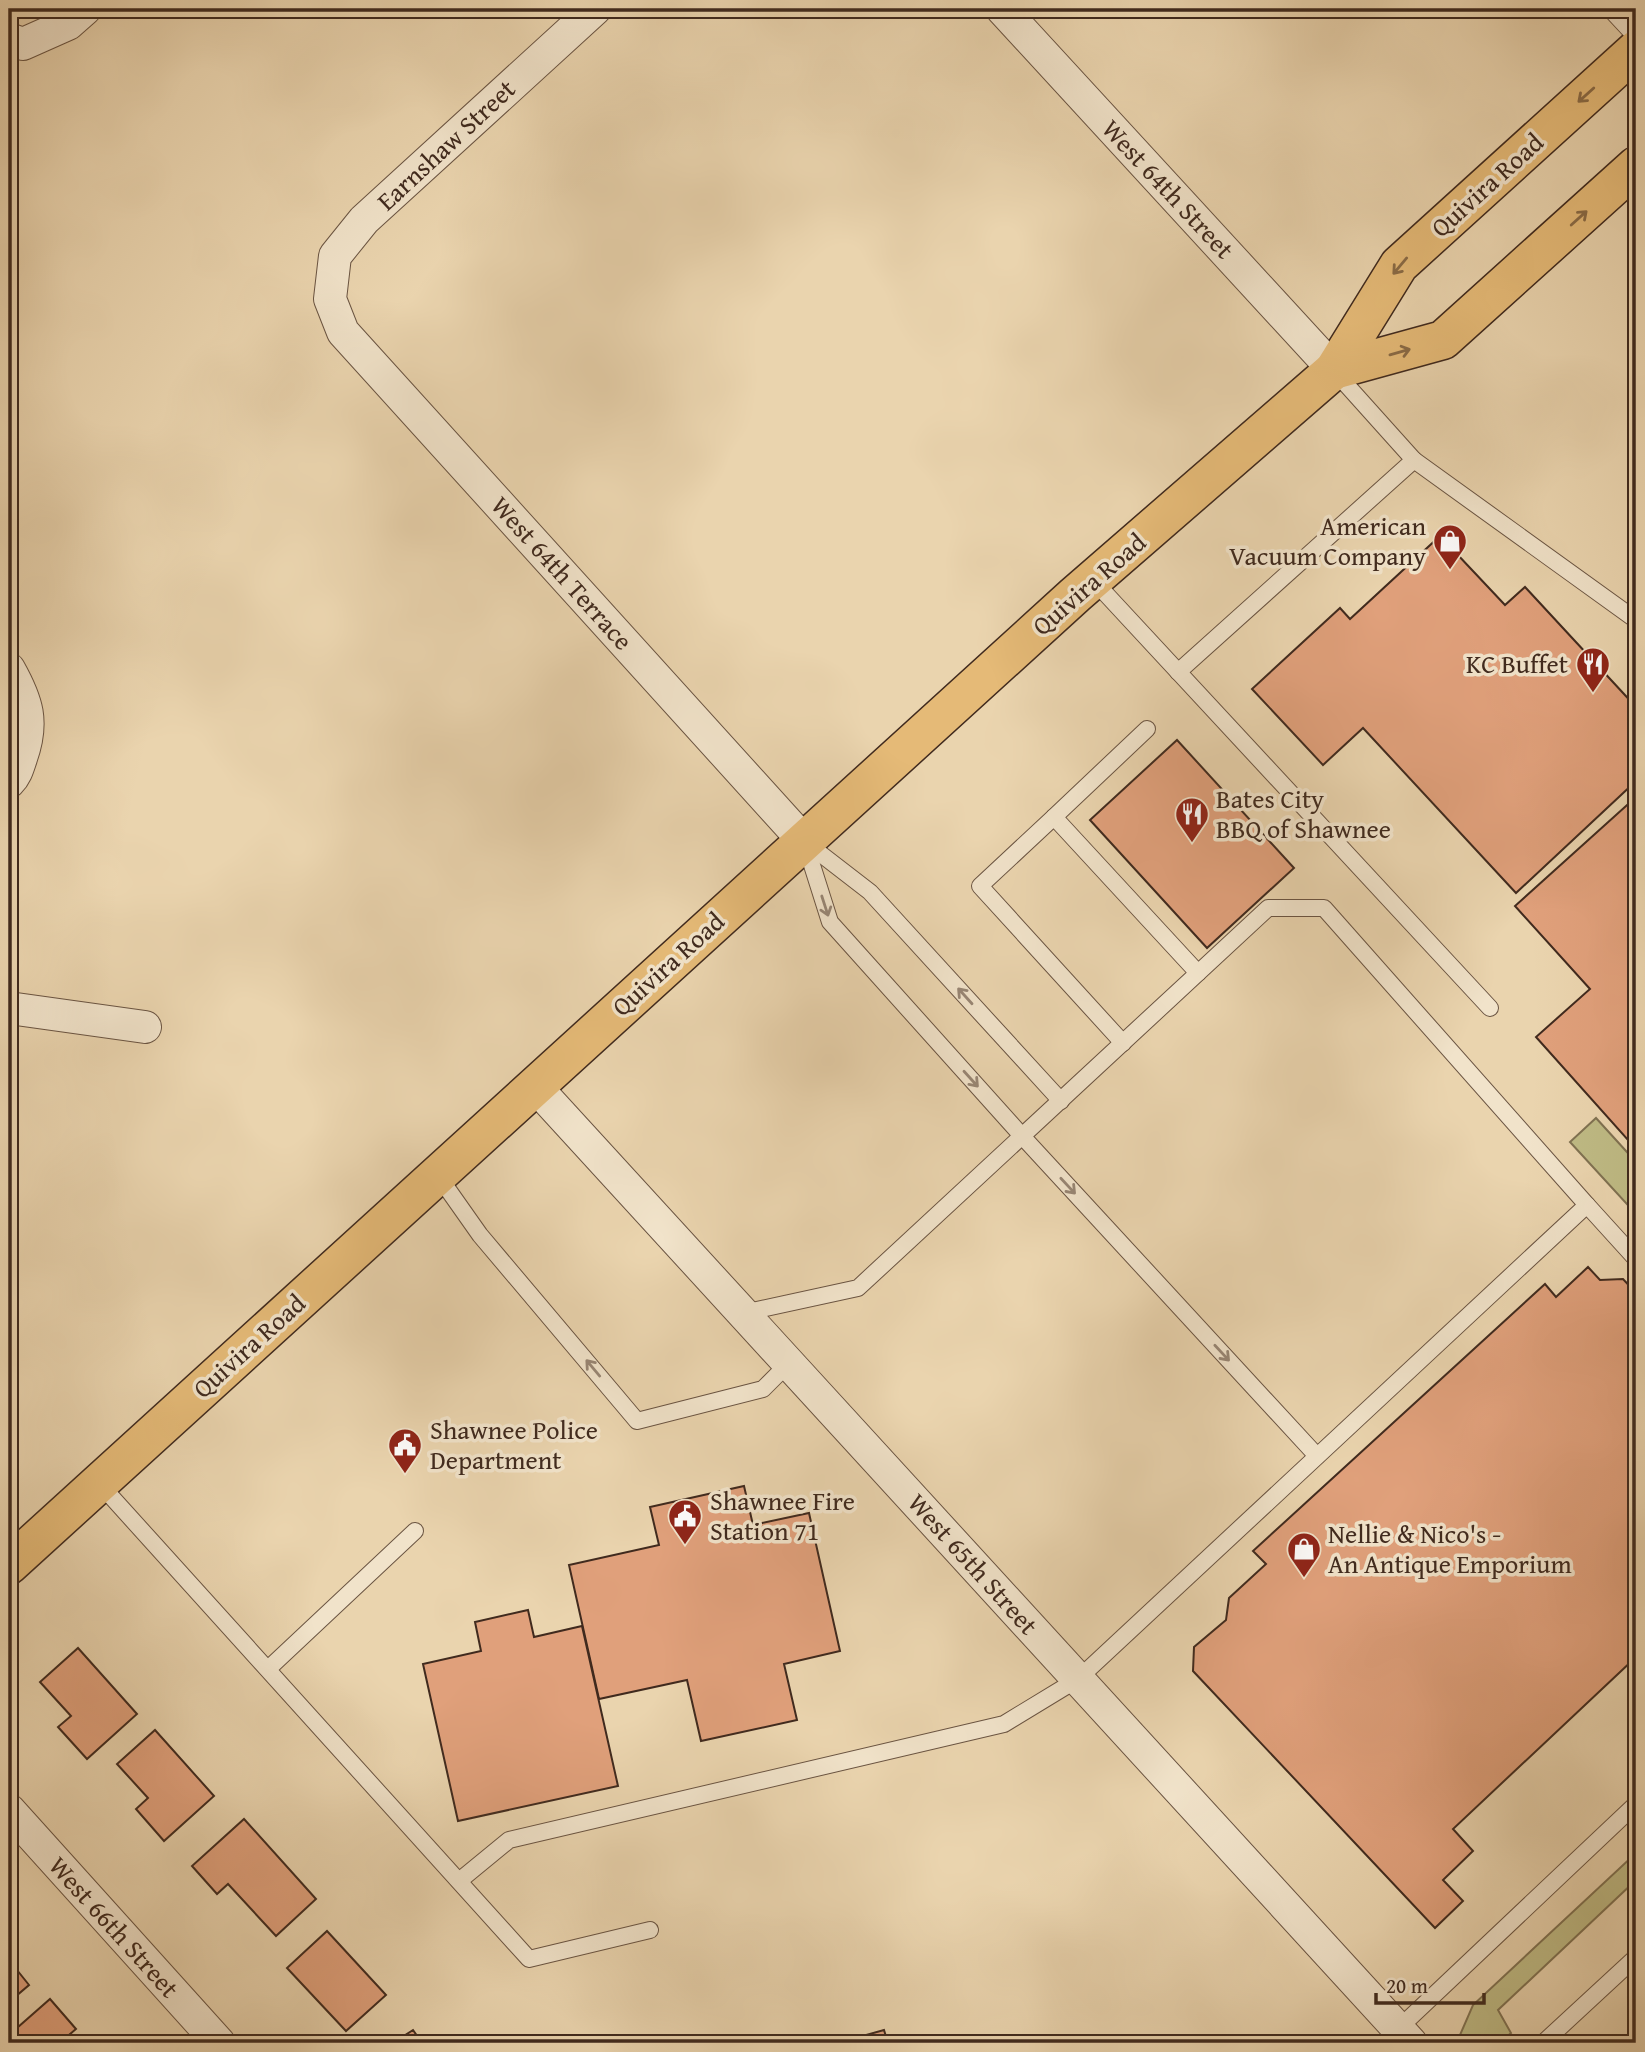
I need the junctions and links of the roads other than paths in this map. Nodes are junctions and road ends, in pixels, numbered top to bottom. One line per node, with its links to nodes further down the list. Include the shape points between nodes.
1 (85, 9): 6 (street, via 68,24)
2 (594, 9): 9 (street, Earnshaw Street, via 364,220 335,256)
3 (1002, 9): 10 (street, West 64th Street)
4 (1610, 9): 5 (lane)
5 (1636, 37)
6 (16, 41)
7 (1636, 50): 10 (main road, Quivira Road, one-way to 10, via 1399,265)
8 (1636, 166): 10 (main road, Quivira Road, one-way to 8, via 1443,340)
9 (330, 299): 19 (street, West 64th Terrace, via 343,332)
10 (1334, 370): 11 (lane); 12 (main road, Quivira Road)
11 (1413, 460): 13 (lane); 15 (lane)
12 (1093, 580): 15 (lane); 19 (main road, Quivira Road)
13 (1636, 620)
14 (9, 669): 17 (street, via 24,695 30,734)
15 (1178, 672): 22 (lane)
16 (1147, 729): 18 (lane)
17 (9, 782)
18 (1054, 817): 20 (lane); 24 (lane, via 979,886)
19 (804, 841): 25 (main road, Quivira Road); 26 (lane, one-way to 19, via 870,892); 27 (lane, one-way to 27, via 830,922)
20 (1198, 973): 24 (lane); 29 (lane, via 1268,908 1324,908)
21 (9, 1007): 23 (street)
22 (1490, 1008)
23 (145, 1027)
24 (1123, 1043): 26 (lane)
25 (534, 1085): 28 (main road, Quivira Road); 31 (street, West 65th Street)
26 (1061, 1101): 27 (lane)
27 (1022, 1136): 31 (lane, via 858,1287); 33 (lane, one-way to 33)
28 (437, 1174): 32 (lane, one-way to 28, via 762,1388 637,1421 480,1234); 34 (main road, Quivira Road)
29 (1587, 1205): 30 (lane); 33 (lane)
30 (1636, 1259)
31 (743, 1313): 32 (street, West 65th Street)
32 (789, 1363): 38 (street, West 65th Street)
33 (1317, 1456): 38 (lane)
34 (99, 1483): 36 (main road, Quivira Road); 37 (lane)
35 (415, 1531): 37 (lane)
36 (9, 1566)
37 (268, 1669): 41 (lane)
38 (1078, 1679): 41 (lane, via 1004,1724 509,1840); 44 (street, West 65th Street)
39 (1636, 1804): 44 (lane)
40 (9, 1810): 45 (street, West 66th Street)
41 (459, 1881): 42 (lane, via 529,1959)
42 (650, 1930)
43 (1636, 1956): 46 (lane)
44 (1405, 2036)
45 (219, 2043)
46 (1543, 2043)

